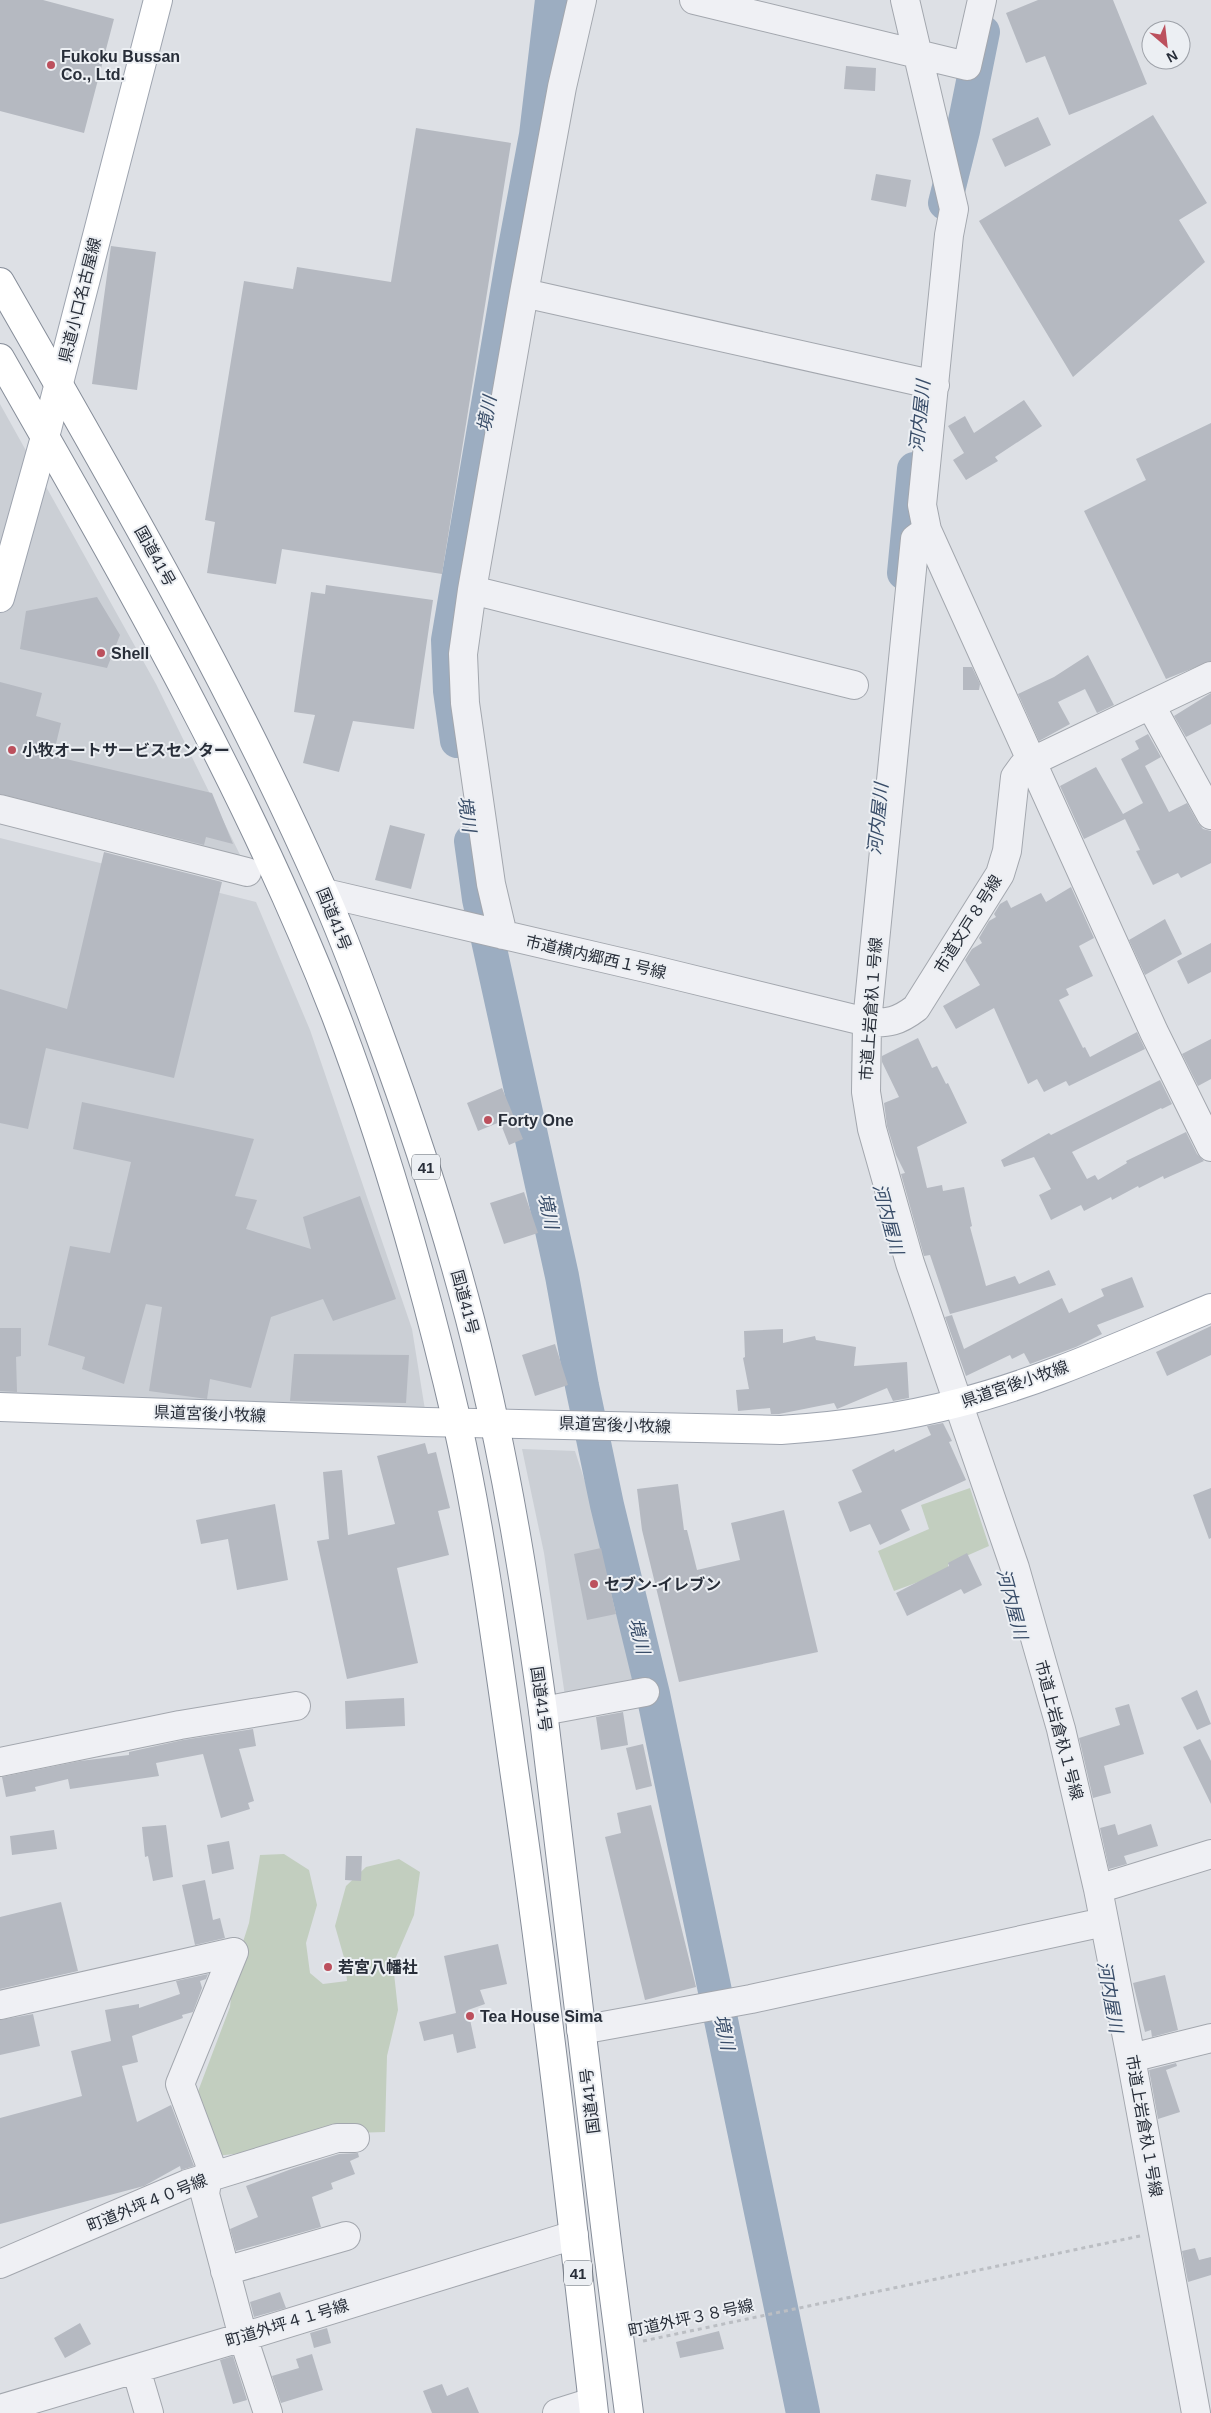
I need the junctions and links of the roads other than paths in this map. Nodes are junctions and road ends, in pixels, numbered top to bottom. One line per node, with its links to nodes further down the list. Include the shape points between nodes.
1 (158, 0): 10 (main road, 県道小口名古屋線)
2 (582, 0): 8 (street, via 562,87)
3 (694, 0): 6 (street)
4 (905, 0): 6 (street)
5 (982, 0): 6 (street, via 967,66)
6 (917, 53): 11 (street, via 954,209)
7 (0, 282): 10 (main road, 国道41号 / 41)
8 (524, 293): 11 (street); 14 (street)
9 (0, 358): 12 (main road, 国道41号 / 41)
10 (58, 384): 12 (main road, 県道小口名古屋線); 23 (main road, 国道41号 / 41, via 207,652)
11 (935, 385): 13 (street, via 922,505)
12 (45, 437): 15 (main road, 県道小口名古屋線); 30 (main road, 国道41号 / 41, via 207,730 288,901 337,1018 414,1255)
13 (927, 530): 19 (street); 25 (street, 市道上岩倉杁１号線, via 915,538)
14 (472, 590): 17 (street); 24 (street, via 463,654 465,703 491,884)
15 (0, 598)
16 (1211, 676): 18 (street, 市道文戸８号線)
17 (854, 685)
18 (1151, 706): 19 (street, 市道文戸８号線); 21 (street)
19 (1033, 761): 25 (street, 市道文戸８号線, via 1023,766 1015,777 1007,851 990,894 916,1008 890,1023); 26 (street, via 1154,1032)
20 (0, 809): 22 (street)
21 (1211, 815)
22 (247, 872)
23 (324, 893): 24 (street, 市道横内郷西１号線); 31 (main road, 国道41号 / 41, via 375,1022 424,1160 467,1308)
24 (503, 935): 25 (street, 市道横内郷西１号線)
25 (867, 1022): 28 (street, 市道上岩倉杁１号線, via 866,1092 872,1129 910,1263)
26 (1211, 1146)
27 (1211, 1308): 28 (main road, 県道宮後小牧線, via 1044,1376)
28 (957, 1404): 31 (main road, 県道宮後小牧線, via 859,1422 781,1430); 37 (street, 市道上岩倉杁１号線, via 1015,1568 1061,1729)
29 (0, 1407): 30 (main road, 県道宮後小牧線)
30 (457, 1422): 31 (main road, 県道宮後小牧線); 45 (main road, 国道41号 / 41, via 494,1625 526,1847)
31 (494, 1422): 34 (main road, 国道41号 / 41)
32 (645, 1692): 34 (street)
33 (296, 1706): 35 (street, via 180,1725)
34 (544, 1711): 40 (main road, 国道41号 / 41)
35 (0, 1762)
36 (1211, 1854): 37 (street)
37 (1098, 1889): 38 (street, 市道上岩倉杁１号線)
38 (1104, 1922): 40 (street, via 751,1999); 42 (street, 市道上岩倉杁１号線)
39 (0, 2004): 44 (street, via 234,1952 180,2084)
40 (581, 2030): 57 (main road, 国道41号 / 41)
41 (1211, 2038): 42 (street)
42 (1132, 2058): 53 (street, 市道上岩倉杁１号線)
43 (355, 2138): 44 (street, 町道外坪４０号線, via 337,2138)
44 (209, 2171): 47 (street, 町道外坪４０号線, via 187,2184); 48 (street, via 206,2194)
45 (574, 2235): 49 (street, 町道外坪４１号線); 51 (main road, 国道41号 / 41)
46 (346, 2236): 48 (street)
47 (0, 2264)
48 (226, 2270): 49 (street)
49 (243, 2338): 50 (street, 町道外坪４１号線); 55 (street)
50 (136, 2369): 52 (street, 町道外坪４１号線); 54 (street)
51 (593, 2408): 56 (street)
52 (0, 2409)
53 (1196, 2411)
54 (149, 2413)
55 (268, 2413)
56 (557, 2413)
57 (629, 2413)

